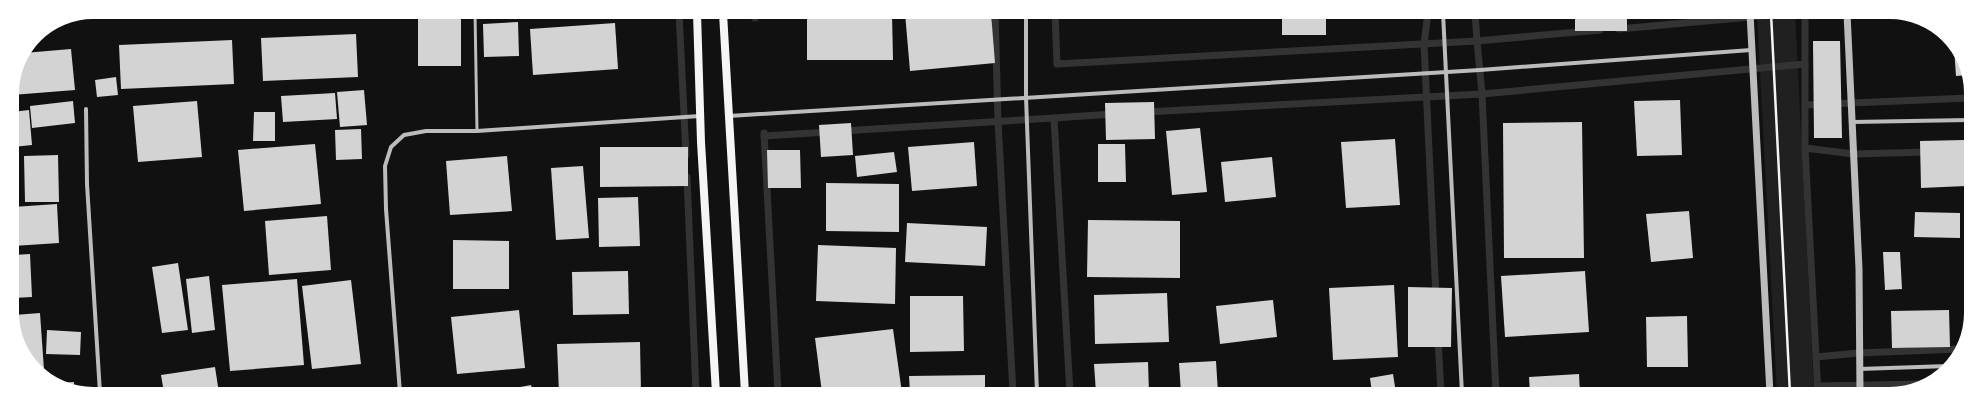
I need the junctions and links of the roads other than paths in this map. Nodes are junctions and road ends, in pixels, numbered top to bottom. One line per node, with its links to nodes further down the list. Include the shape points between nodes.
1 (475, 19): 16 (lane)
2 (697, 19): 12 (main road)
3 (723, 19): 13 (main road)
4 (1026, 19): 10 (street)
5 (1443, 19): 9 (street)
6 (1750, 19): 8 (street)
7 (1847, 19): 15 (street)
8 (1752, 50): 9 (street); 25 (street)
9 (1447, 72): 10 (street); 24 (street)
10 (1026, 97): 13 (street); 23 (street)
11 (86, 109): 19 (street, via 87,184)
12 (701, 116): 16 (street); 21 (main road)
13 (728, 116): 22 (main road)
14 (1964, 120): 15 (street)
15 (1852, 122): 18 (street, via 1859,269)
16 (477, 131): 20 (street, via 426,131 404,135 391,147 385,166)
17 (1941, 366): 18 (street)
18 (1859, 369): 26 (street)
19 (100, 387)
20 (400, 387)
21 (716, 387)
22 (745, 387)
23 (1037, 387)
24 (1462, 387)
25 (1770, 387)
26 (1860, 387)

